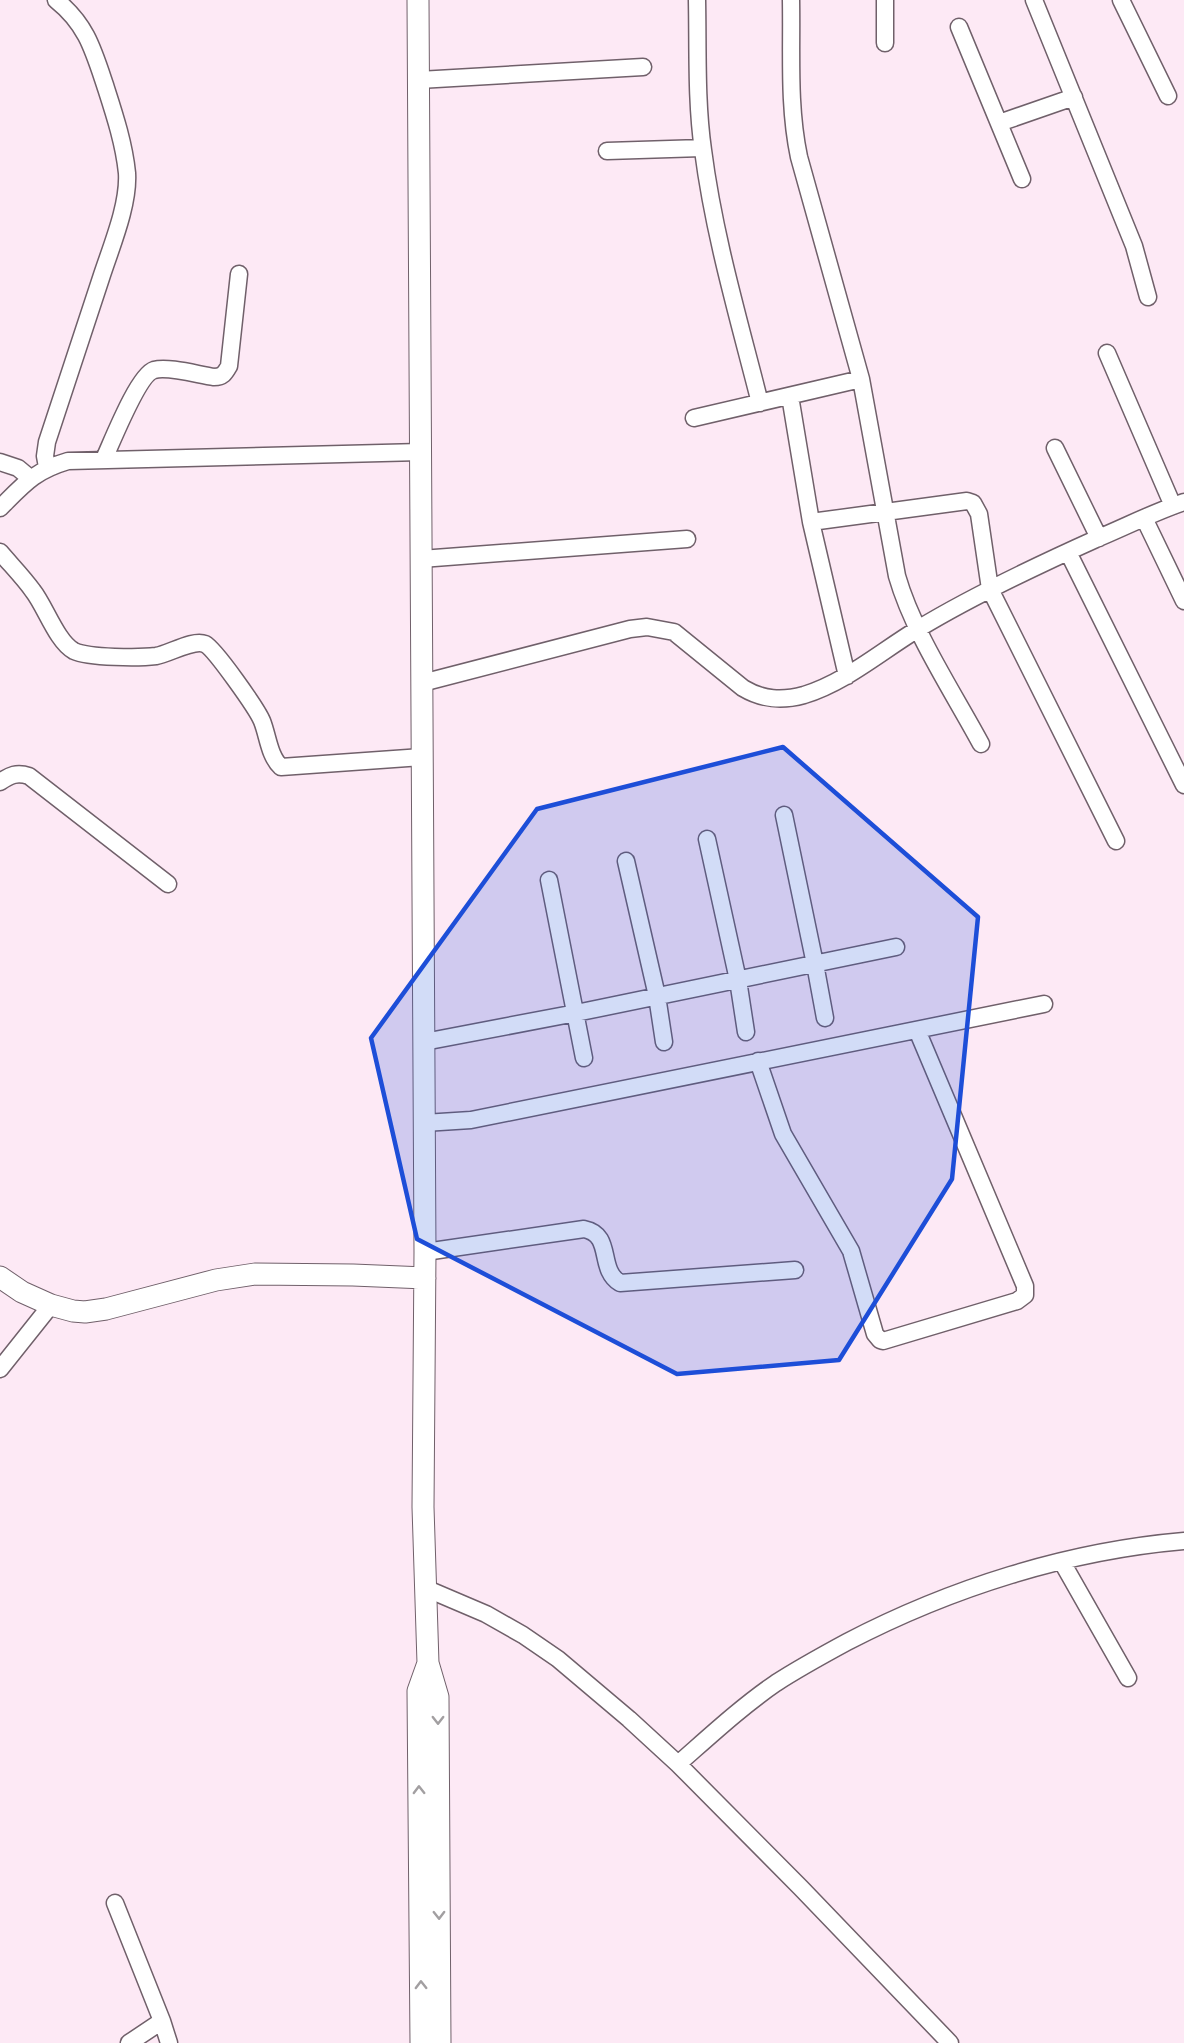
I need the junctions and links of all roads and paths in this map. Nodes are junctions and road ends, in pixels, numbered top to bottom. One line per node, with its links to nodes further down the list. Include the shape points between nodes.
1 (56, 0): 29 (street, via 83,27 94,50 118,128 127,174 125,199 47,442)
2 (418, 0): 11 (main road)
3 (697, 0): 15 (street)
4 (791, 0): 21 (street, via 794,134)
5 (885, 0): 9 (street)
6 (1034, 0): 13 (street)
7 (1121, 0): 12 (street)
8 (959, 27): 14 (street)
9 (885, 43)
10 (643, 67): 11 (street)
11 (419, 80): 26 (main road)
12 (1168, 96)
13 (1074, 97): 14 (street); 19 (street, via 1134,246)
14 (999, 123): 17 (street)
15 (702, 148): 16 (street); 23 (street, via 714,218)
16 (607, 151)
17 (1022, 179)
18 (239, 274): 27 (street, via 225,373 220,377 165,370 147,374)
19 (1149, 297)
20 (1107, 353): 31 (street)
21 (861, 379): 22 (street); 33 (street)
22 (790, 396): 23 (street); 35 (street)
23 (760, 404): 24 (street)
24 (694, 418)
25 (1055, 448): 36 (street)
26 (405, 453): 27 (street); 40 (main road)
27 (104, 459): 29 (street, via 68,461)
28 (0, 462): 30 (street, via 18,468)
29 (47, 467): 30 (street)
30 (30, 478): 32 (street)
31 (1178, 504): 34 (street)
32 (0, 508)
33 (884, 511): 35 (street); 41 (street, via 972,503 979,514); 43 (street, via 897,576)
34 (1144, 518): 36 (street); 42 (street)
35 (811, 522): 44 (street)
36 (1099, 538): 39 (street)
37 (687, 539): 40 (street)
38 (0, 552): 47 (street, via 34,591 60,636 74,651 144,657 205,644 261,718 273,757 281,767)
39 (1068, 552): 41 (street); 49 (street)
40 (421, 559): 45 (main road)
41 (990, 589): 43 (street); 52 (street)
42 (1184, 601)
43 (918, 629): 44 (street); 46 (street)
44 (847, 676): 45 (street, via 804,694 763,698 743,688 674,632 647,627)
45 (422, 683): 47 (main road)
46 (981, 744)
47 (415, 758): 65 (main road)
48 (0, 782): 55 (street, via 15,774 29,776)
49 (1184, 785)
50 (784, 815): 57 (street)
51 (707, 839): 58 (street)
52 (1116, 841)
53 (626, 861): 59 (street)
54 (549, 880): 61 (street)
55 (168, 884)
56 (896, 948): 57 (street)
57 (815, 964): 58 (street); 62 (street)
58 (738, 980): 59 (street); 64 (street)
59 (657, 996): 61 (street); 66 (street)
60 (1044, 1004): 63 (street)
61 (576, 1013): 65 (street); 67 (street)
62 (825, 1018)
63 (917, 1030): 68 (street); 68 (street, via 1026,1292 1017,1301 883,1341 875,1334 851,1251 783,1134)
64 (746, 1032)
65 (424, 1042): 69 (main road)
66 (664, 1042)
67 (584, 1058)
68 (758, 1061): 69 (street, via 471,1120)
69 (434, 1122): 70 (main road)
70 (425, 1252): 71 (street, via 584,1229 599,1236 610,1274 620,1282); 73 (main road)
71 (795, 1269)
72 (0, 1277): 74 (main road)
73 (425, 1278): 74 (main road, via 255,1274 216,1280 106,1309 73,1311); 78 (main road)
74 (51, 1305): 75 (street)
75 (0, 1369)
76 (1184, 1541): 77 (street, via 1111,1550)
77 (1062, 1562): 80 (street); 81 (street, via 943,1597 828,1652 735,1714)
78 (425, 1588): 79 (main road); 81 (street, via 486,1614 558,1659)
79 (428, 1663): 86 (main road, one-way to 79, via 418,1691); 87 (main road, one-way to 87, via 438,1697)
80 (1128, 1678)
81 (678, 1764): 88 (street)
82 (115, 1904): 83 (street)
83 (162, 2021): 84 (street); 85 (street)
84 (129, 2043)
85 (169, 2043)
86 (421, 2043)
87 (440, 2043)
88 (950, 2043)

